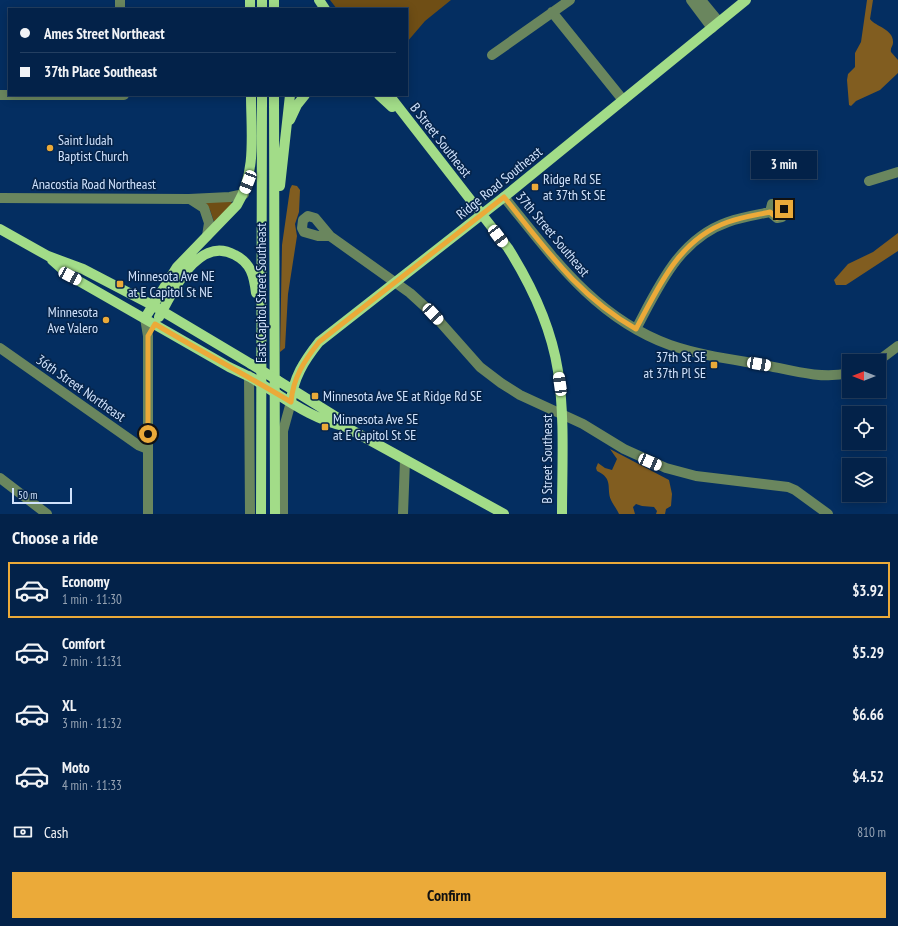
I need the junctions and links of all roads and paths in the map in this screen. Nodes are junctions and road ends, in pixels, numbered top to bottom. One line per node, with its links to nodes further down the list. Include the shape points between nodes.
1 (570, 0): 5 (street)
2 (691, 0): 6 (street)
3 (701, 0): 6 (street)
4 (746, 0): 6 (main road, Ridge Road Southeast)
5 (552, 12): 7 (street); 15 (street)
6 (716, 25): 15 (main road, Ridge Road Southeast)
7 (492, 55)
8 (251, 96): 20 (main road, via 250,170)
9 (262, 96): 40 (main road)
10 (274, 96): 29 (main road, East Capitol Street Southeast)
11 (290, 96): 17 (main road)
12 (304, 96): 17 (main road, via 291,117)
13 (380, 96): 16 (main road)
14 (390, 96): 16 (main road, B Street Southeast)
15 (623, 100): 21 (main road, Ridge Road Southeast)
16 (410, 123): 25 (main road, B Street Southeast)
17 (285, 140): 29 (main road)
18 (898, 172): 19 (street)
19 (869, 181)
20 (244, 194): 23 (street, Anacostia Road Northeast); 27 (main road, via 237,205)
21 (504, 197): 25 (main road, Ridge Road Southeast); 36 (street, 37th Street Southeast, via 576,284 612,314)
22 (0, 198): 23 (street, Anacostia Road Northeast)
23 (189, 199): 27 (street, via 204,208 209,223)
24 (770, 212): 36 (street, via 729,221 692,243 673,263)
25 (482, 214): 31 (main road, Ridge Road Southeast); 46 (main road, B Street Southeast, via 519,266 539,305 556,363)
26 (0, 229): 30 (main road)
27 (207, 236): 32 (main road, via 177,267)
28 (330, 236): 31 (street)
29 (274, 248): 56 (main road, East Capitol Street Southeast)
30 (48, 256): 32 (main road, via 83,269); 34 (main road, via 70,276)
31 (396, 282): 44 (main road, Ridge Road Southeast, via 319,342 307,358); 46 (street, via 433,314 465,352 486,372 520,395)
32 (152, 305): 33 (main road); 34 (main road)
33 (162, 311): 35 (main road); 40 (main road, via 180,278 200,258 216,251 231,253 242,259 252,271); 44 (main road, bridge)
34 (145, 318): 35 (main road); 37 (street)
35 (155, 324): 37 (street); 43 (main road)
36 (636, 329): 42 (street, 37th Street Southeast, via 669,344 704,355 813,374)
37 (148, 336): 48 (street)
38 (898, 346): 41 (street)
39 (0, 348): 48 (street, 36th Street Northeast)
40 (261, 352): 55 (main road)
41 (886, 355)
42 (842, 374)
43 (250, 377): 45 (main road, bridge); 54 (street)
44 (292, 388): 45 (main road, Ridge Road Southeast); 47 (main road, via 338,418)
45 (291, 402): 47 (main road); 57 (street, via 283,431)
46 (562, 414): 61 (main road, B Street Southeast); 62 (street, via 631,453 662,467 696,476 788,487)
47 (344, 426): 49 (main road)
48 (148, 449): 53 (street)
49 (405, 460): 50 (main road); 58 (street)
50 (424, 470): 59 (main road, via 432,478); 60 (main road)
51 (0, 478): 52 (street)
52 (47, 514)
53 (148, 514)
54 (250, 514)
55 (261, 514)
56 (275, 514)
57 (283, 514)
58 (403, 514)
59 (496, 514)
60 (504, 514)
61 (562, 514)
62 (828, 514)

